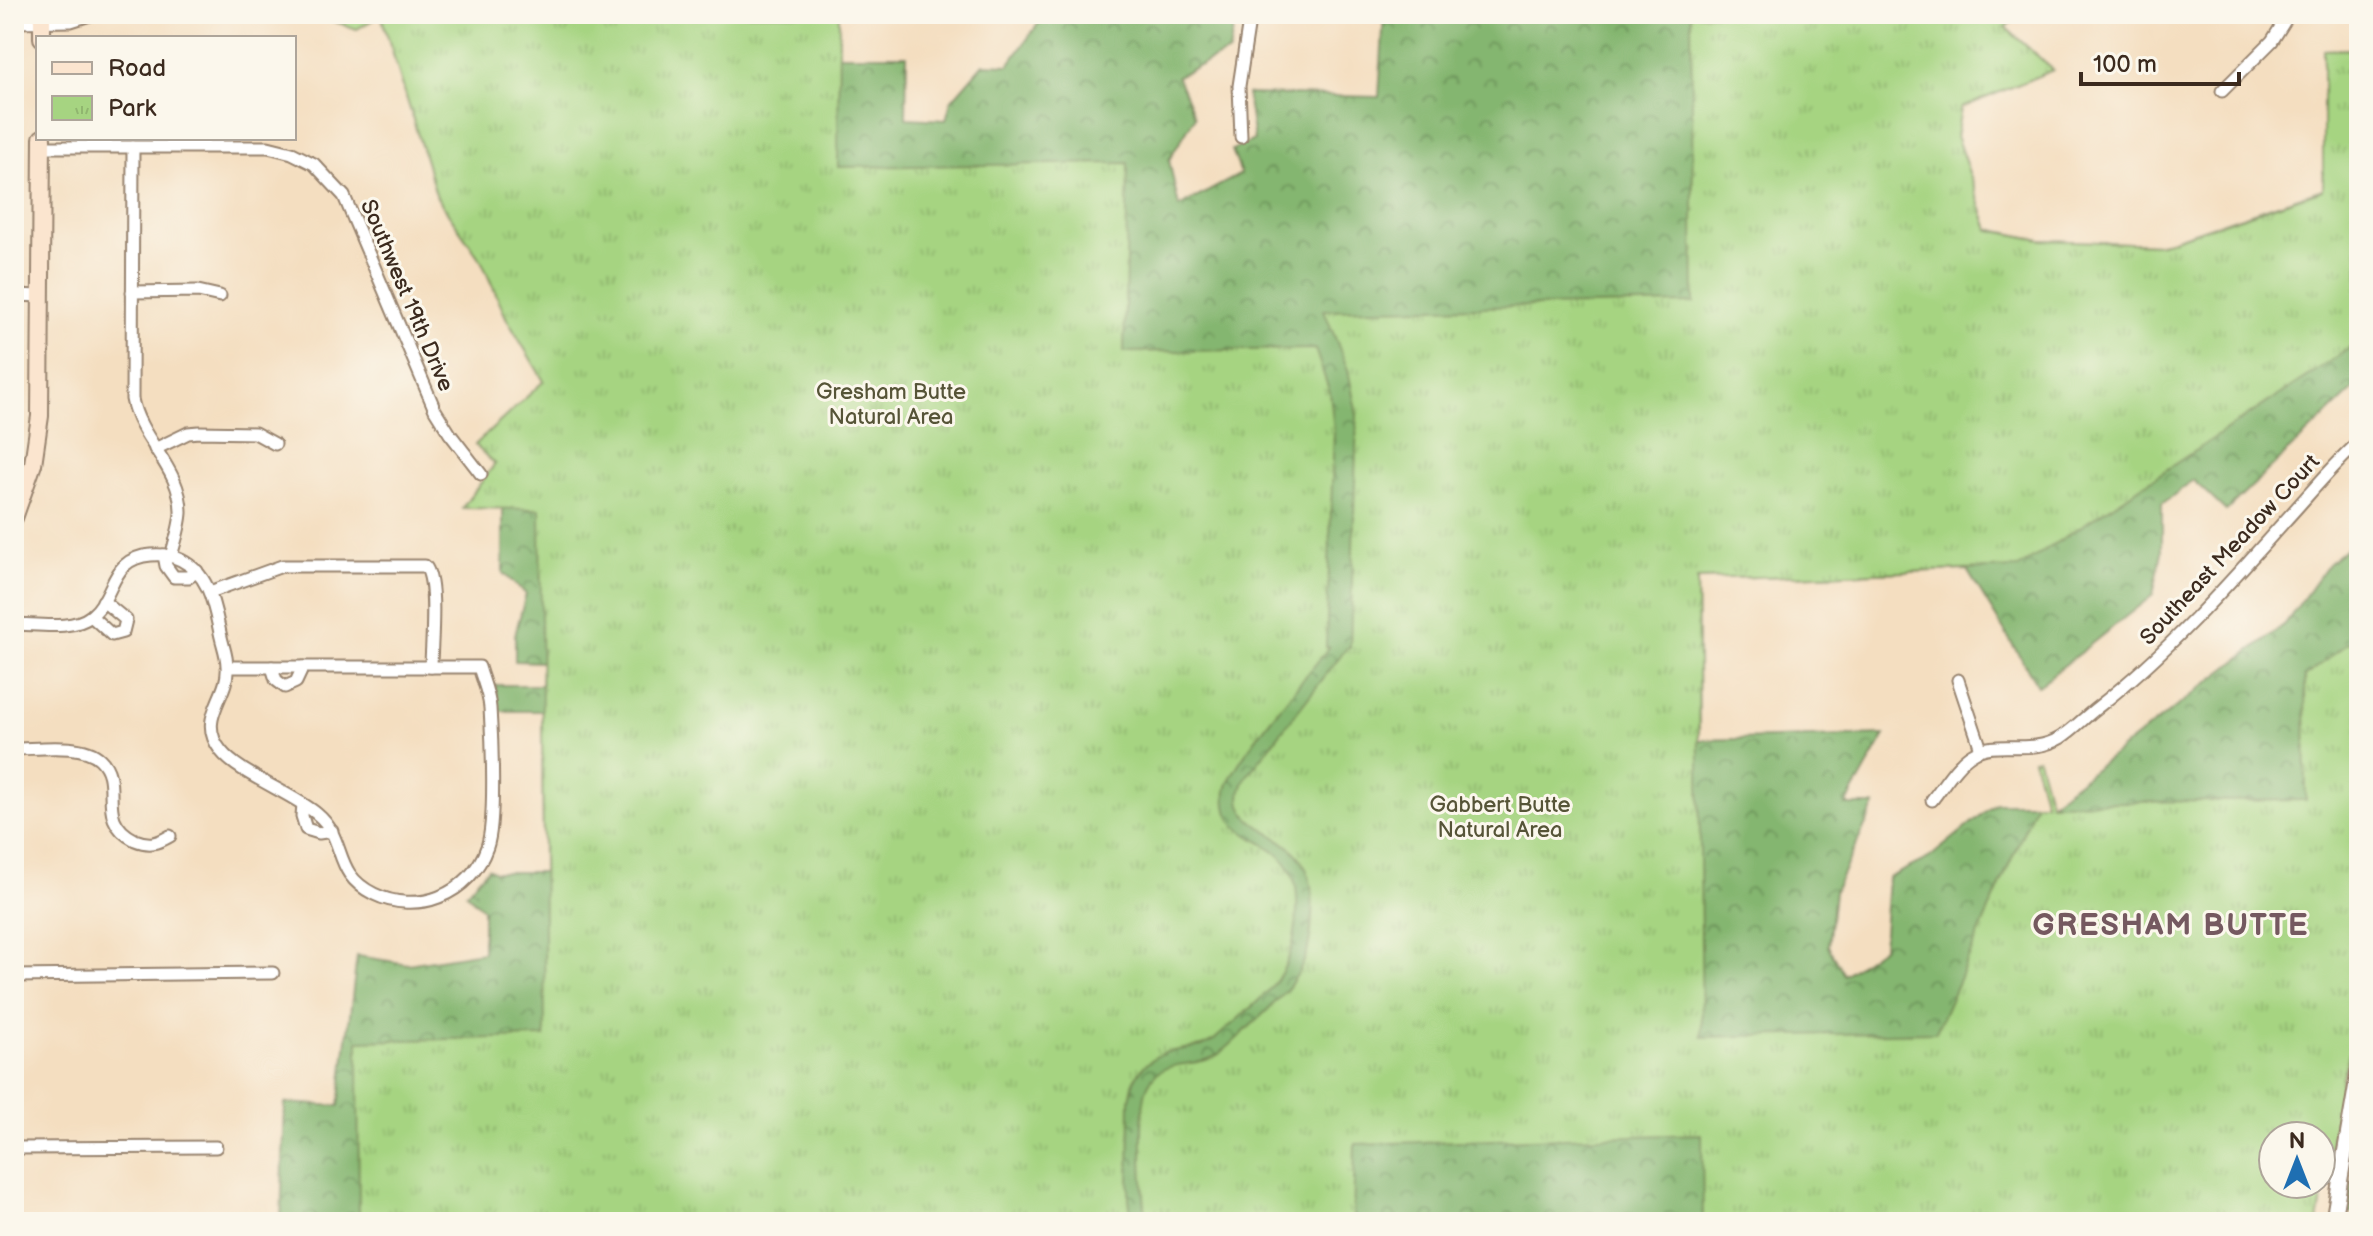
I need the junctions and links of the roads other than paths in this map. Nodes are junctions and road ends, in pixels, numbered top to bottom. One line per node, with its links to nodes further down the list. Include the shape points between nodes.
1 (93, 14): 5 (street)
2 (1250, 14): 7 (street, via 1239,86)
3 (2289, 14): 6 (street, via 2272,41)
4 (14, 22): 5 (street)
5 (42, 25)
6 (2222, 91)
7 (1241, 137)
8 (42, 143): 9 (street, Southwest 19th Drive); 12 (main road)
9 (133, 147): 10 (street); 17 (street, Southwest 19th Drive, via 268,147 292,153 324,172 349,207 435,410)
10 (132, 292): 13 (street); 16 (street, via 132,399)
11 (14, 295): 12 (street)
12 (41, 296): 18 (main road, via 38,432)
13 (220, 296)
14 (2359, 442): 31 (street, Southeast Meadow Court, via 2155,659 2069,731 2036,747)
15 (275, 444): 16 (street, via 255,433 199,432)
16 (155, 449): 19 (street, via 180,497 180,518)
17 (481, 474)
18 (14, 518)
19 (168, 555): 20 (street); 20 (street, via 166,566 174,577); 22 (street, via 128,562)
20 (197, 571): 21 (street)
21 (210, 592): 25 (street); 28 (street, via 282,566 425,566 431,587)
22 (103, 601): 23 (street); 23 (street, via 126,620 123,632 112,635)
23 (91, 616): 24 (street, via 61,625)
24 (14, 624)
25 (228, 667): 26 (street); 33 (street, via 211,718 216,744 230,759)
26 (272, 667): 27 (street); 27 (street, via 285,687 296,682)
27 (303, 667): 28 (street)
28 (431, 667): 34 (street, via 479,667 490,707 491,817 481,862 458,887 435,899 388,899 351,879)
29 (1958, 680): 31 (street)
30 (14, 749): 35 (street, via 76,749 99,757 109,773 110,806 124,833 147,844)
31 (1981, 749): 32 (street, via 1961,764)
32 (1932, 800)
33 (303, 804): 34 (street); 34 (street, via 306,829)
34 (332, 831)
35 (170, 836)
36 (273, 973): 37 (street)
37 (14, 976)
38 (2359, 1069): 41 (street)
39 (216, 1147): 40 (street)
40 (14, 1148)
41 (2333, 1222)

